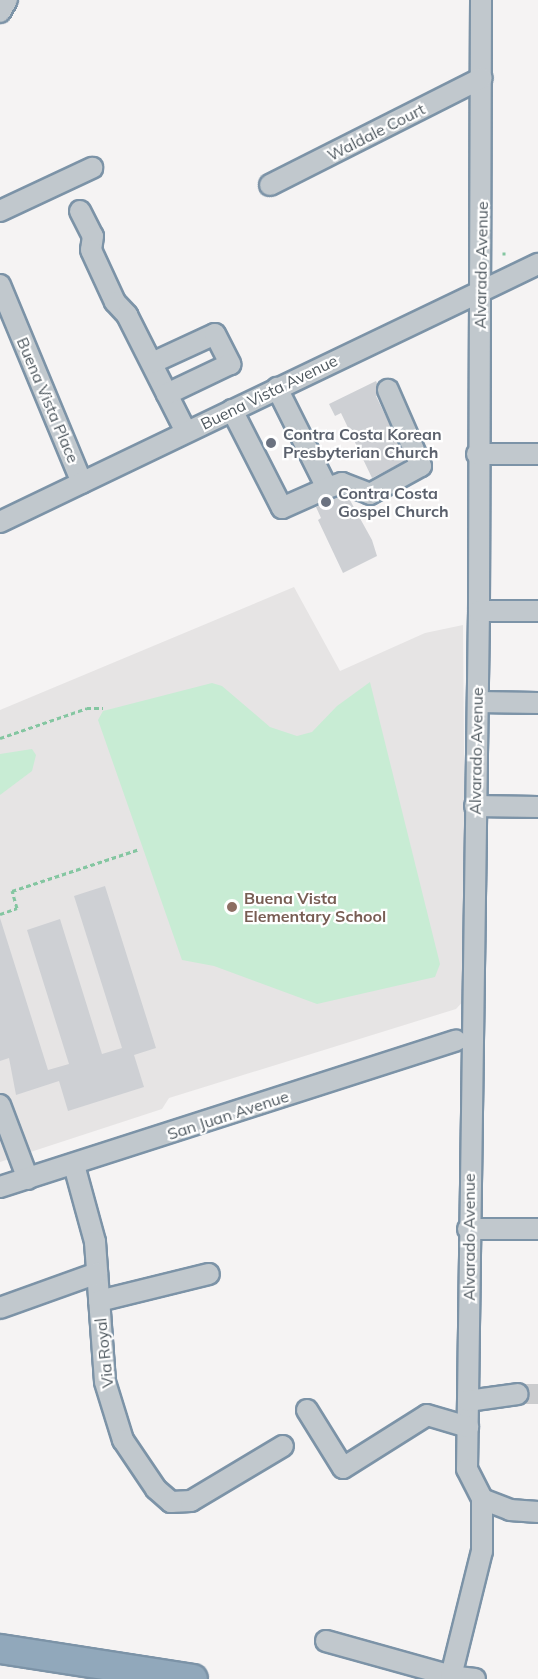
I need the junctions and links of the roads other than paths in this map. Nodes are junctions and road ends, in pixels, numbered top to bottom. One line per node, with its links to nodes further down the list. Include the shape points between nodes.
1 (7, 0): 3 (street)
2 (481, 0): 4 (street, Alvarado Avenue)
3 (0, 12)
4 (482, 78): 6 (street, Waldale Court); 11 (street, Alvarado Avenue)
5 (92, 168): 8 (street)
6 (270, 185)
7 (80, 210): 12 (street, via 93,236 91,250 115,302 128,315)
8 (0, 211)
9 (538, 264): 11 (street, Buena Vista Avenue)
10 (0, 285): 20 (street, Buena Vista Place)
11 (481, 290): 13 (street, Buena Vista Avenue); 18 (street, Alvarado Avenue)
12 (152, 363): 15 (street); 15 (street, via 215,334 230,364)
13 (277, 388): 16 (street, Buena Vista Avenue); 21 (street)
14 (388, 390): 21 (street, via 421,466 370,494 342,483)
15 (167, 394): 17 (street)
16 (232, 410): 17 (street, Buena Vista Avenue); 21 (street, via 282,508)
17 (186, 432): 20 (street, Buena Vista Avenue)
18 (477, 454): 19 (street); 23 (street, Alvarado Avenue)
19 (538, 454)
20 (82, 483): 22 (street, Buena Vista Avenue)
21 (327, 488)
22 (0, 522)
23 (479, 611): 24 (street); 25 (street, Alvarado Avenue)
24 (538, 612)
25 (478, 702): 26 (street); 27 (street, Alvarado Avenue)
26 (538, 703)
27 (475, 806): 28 (street); 34 (street, Alvarado Avenue)
28 (538, 807)
29 (456, 1041): 31 (street, San Juan Avenue)
30 (0, 1105): 32 (street)
31 (75, 1165): 32 (street, San Juan Avenue); 36 (street, Via Royal, via 95,1242)
32 (28, 1179): 33 (street, San Juan Avenue)
33 (0, 1187)
34 (468, 1229): 35 (street); 41 (street, Alvarado Avenue)
35 (538, 1230)
36 (97, 1273): 38 (street, Via Royal); 39 (street)
37 (209, 1274): 38 (street)
38 (99, 1301): 44 (street, Via Royal, via 105,1382 123,1440 156,1489 171,1502 191,1501)
39 (0, 1308)
40 (518, 1394): 41 (street)
41 (468, 1401): 43 (street, Alvarado Avenue)
42 (307, 1410): 43 (street, via 343,1468 427,1415)
43 (468, 1427): 45 (street, Alvarado Avenue, via 467,1469)
44 (284, 1446)
45 (482, 1499): 46 (street, via 502,1509); 49 (street, via 483,1551)
46 (538, 1512)
47 (326, 1641): 49 (street)
48 (0, 1649): 50 (highway); 51 (highway)
49 (451, 1676): 52 (street)
50 (100, 1679)
51 (193, 1679)
52 (475, 1679)

